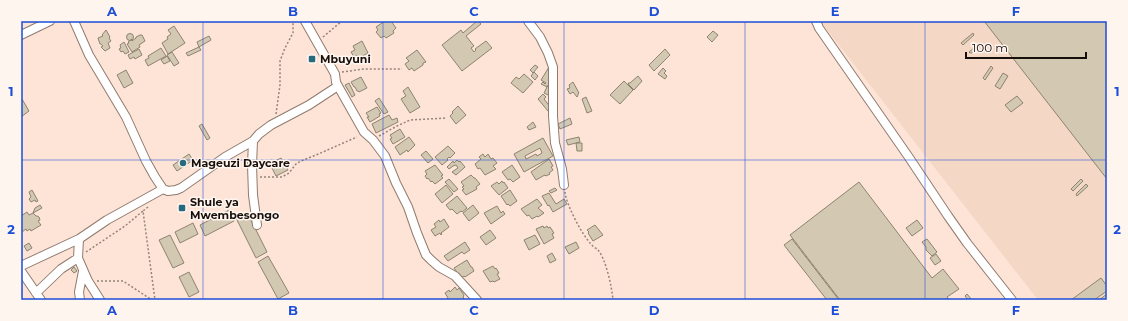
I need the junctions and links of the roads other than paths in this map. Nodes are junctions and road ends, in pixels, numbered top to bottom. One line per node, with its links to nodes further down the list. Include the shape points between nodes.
1 (50, 21): 6 (street)
2 (74, 21): 10 (street, via 89,55)
3 (305, 21): 7 (street, via 335,74)
4 (528, 21): 9 (street, via 540,38 553,67 555,143)
5 (816, 21): 21 (street, via 948,216)
6 (21, 35)
7 (338, 86): 8 (street, via 272,124); 20 (street, via 364,132 385,156 426,255 439,267 455,276)
8 (253, 140): 10 (street, via 181,188 170,191); 11 (street, via 252,178)
9 (564, 185)
10 (163, 189): 12 (street, via 107,220)
11 (257, 225)
12 (79, 239): 13 (street); 14 (street)
13 (78, 258): 15 (street); 17 (street, via 61,269)
14 (21, 266)
15 (83, 270): 18 (street); 19 (street)
16 (21, 271): 17 (street)
17 (38, 297)
18 (80, 300)
19 (100, 300)
20 (477, 300)
21 (1012, 300)

